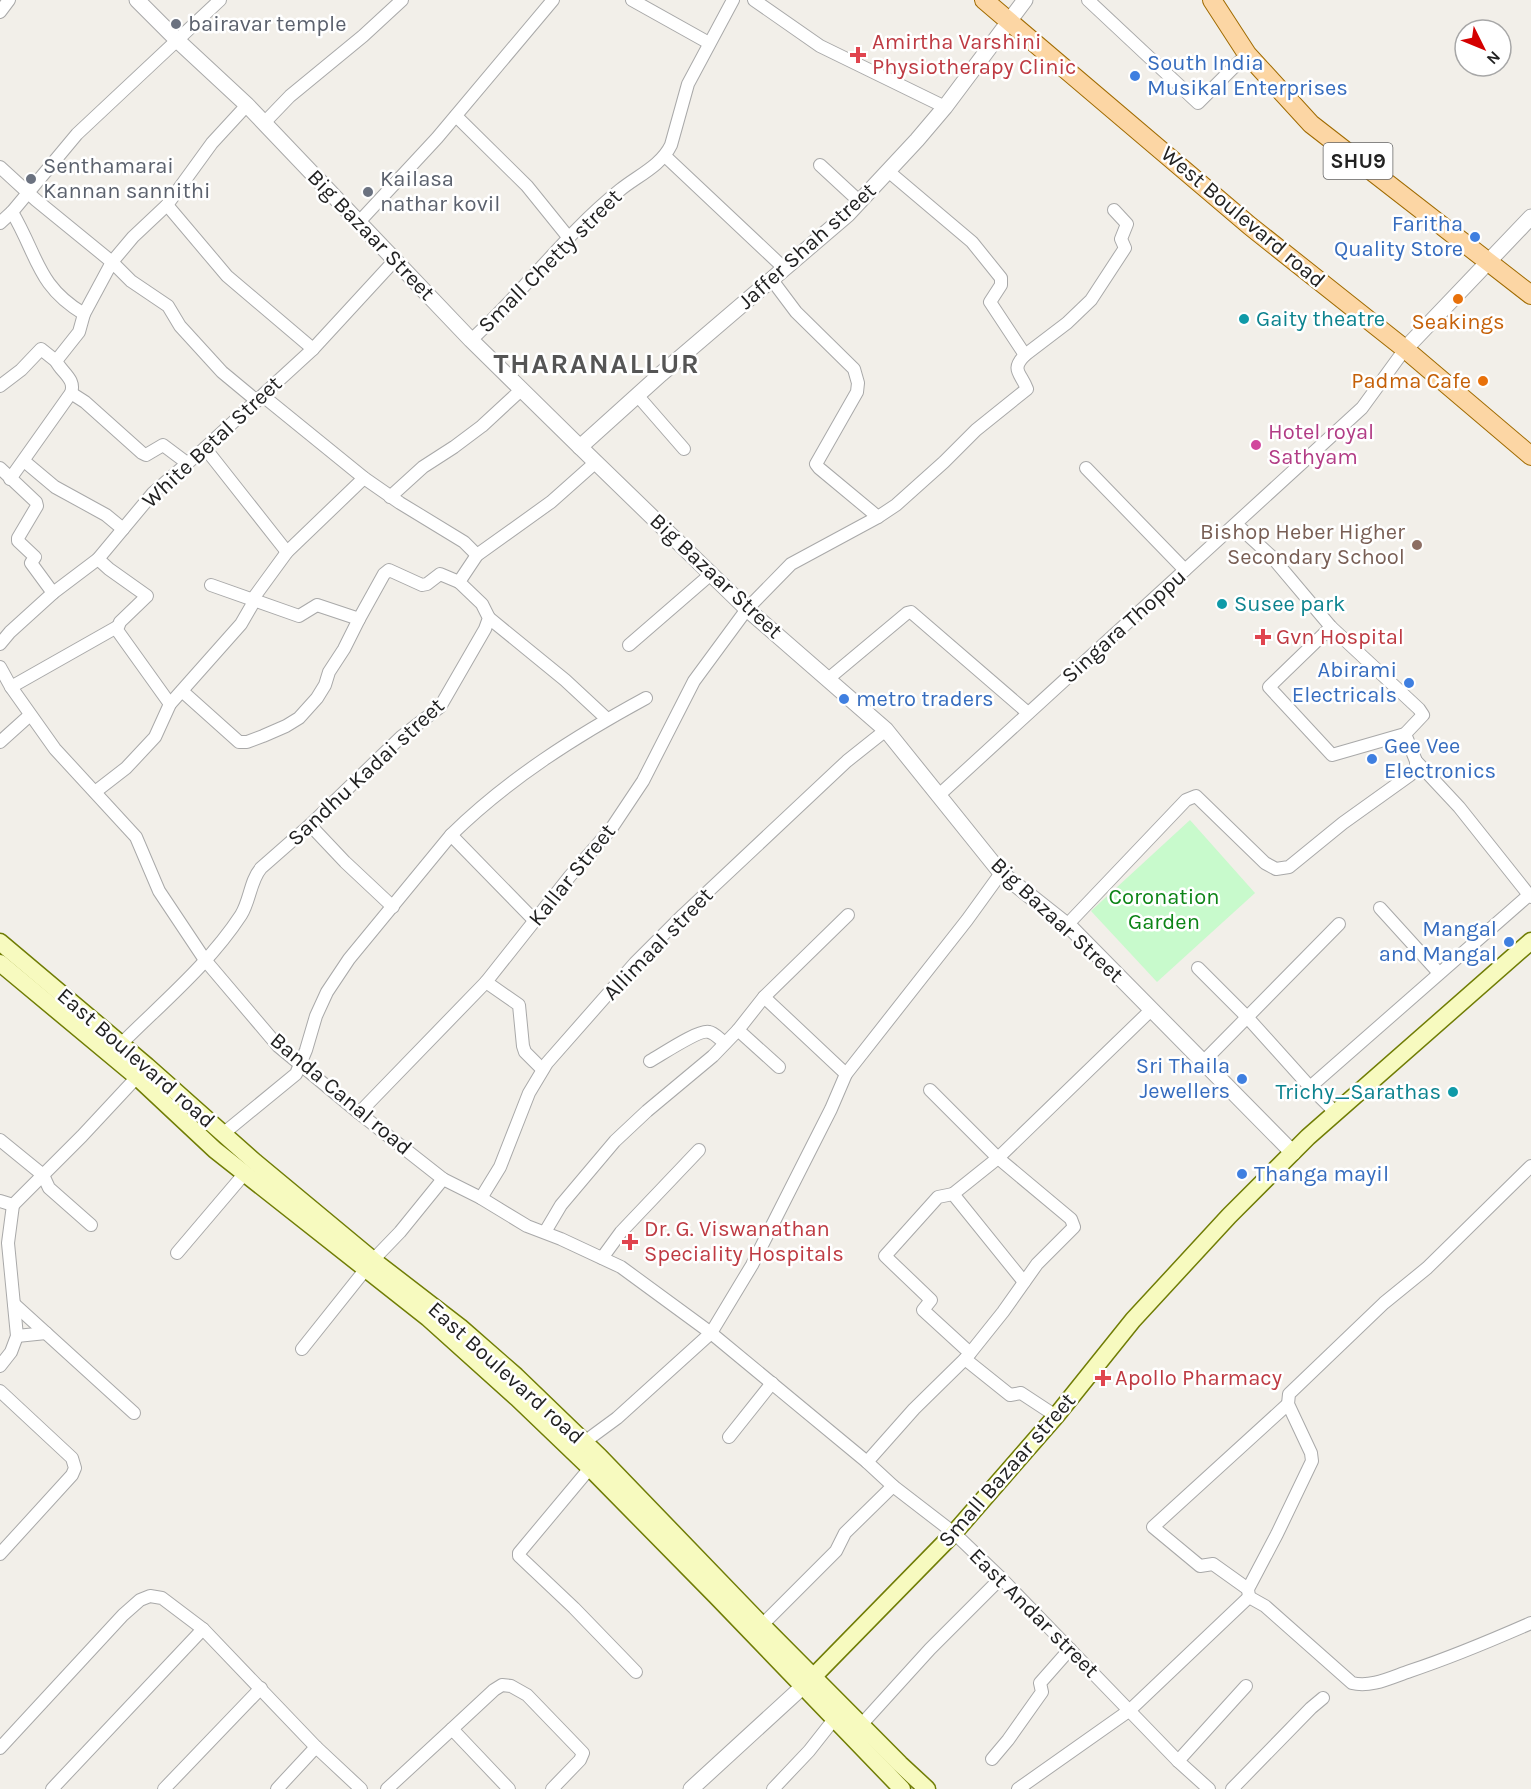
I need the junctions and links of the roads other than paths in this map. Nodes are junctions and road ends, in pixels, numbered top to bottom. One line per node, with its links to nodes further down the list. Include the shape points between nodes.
1 (137, 0): 13 (street, Big Bazaar Street)
2 (220, 0): 13 (street)
3 (554, 0): 18 (street)
4 (632, 0): 14 (street)
5 (733, 0): 14 (street)
6 (754, 0): 17 (street, via 820,46)
7 (984, 0): 12 (main road, West Boulevard road)
8 (1025, 0): 12 (street, Jaffer Shah street)
9 (1088, 0): 15 (street, via 1198,103)
10 (1215, 1): 15 (main road, SHU9)
11 (393, 3): 19 (street)
12 (1008, 21): 17 (street, Jaffer Shah street); 42 (main road, West Boulevard road, via 1250,226)
13 (177, 40): 16 (street, Big Bazaar Street); 24 (street, via 77,134)
14 (709, 43): 20 (street, via 686,90)
15 (1247, 54): 35 (main road, SHU9, via 1311,124)
16 (247, 105): 19 (street, Big Bazaar Street); 26 (street, via 212,143)
17 (945, 107): 23 (street, Jaffer Shah street)
18 (456, 116): 30 (street); 32 (street, via 527,186)
19 (264, 123): 30 (street, Big Bazaar Street)
20 (665, 156): 32 (street, Small Chetty street, via 613,195); 36 (street)
21 (820, 165): 25 (street)
22 (0, 167): 24 (street)
23 (888, 171): 25 (street, Jaffer Shah street); 43 (street, via 972,242 1000,278 1001,285 990,302)
24 (28, 193): 28 (street); 33 (street)
25 (860, 202): 36 (street, Jaffer Shah street)
26 (166, 205): 33 (street); 41 (street, via 227,276)
27 (1114, 210): 43 (street, via 1126,225 1121,255 1091,300)
28 (12, 212): 31 (street); 39 (street, via 43,276 69,305)
29 (1531, 218): 35 (street)
30 (359, 222): 34 (street, Big Bazaar Street)
31 (0, 223)
32 (569, 238): 40 (street, Small Chetty street)
33 (115, 257): 39 (street); 49 (street, via 131,280 168,306 180,326 222,372)
34 (395, 260): 40 (street, Big Bazaar Street); 41 (street, White Betal Street)
35 (1488, 262): 38 (main road, SHU9); 42 (street)
36 (785, 269): 37 (street, Jaffer Shah street)
37 (772, 280): 48 (street, Jaffer Shah street); 62 (street, via 796,312 854,369 857,392 816,464)
38 (1531, 296)
39 (84, 314): 44 (street, via 79,332)
40 (471, 340): 46 (street, Big Bazaar Street)
41 (313, 349): 49 (street, White Betal Street)
42 (1405, 349): 53 (main road, West Boulevard road); 63 (street, Singara Thoppu, via 1362,408)
43 (1025, 355): 62 (street, Kallar Street, via 1016,368 1025,392 976,430)
44 (56, 362): 45 (street, via 41,349); 47 (street, via 72,381)
45 (0, 386)
46 (522, 389): 50 (street, Big Bazaar Street); 61 (street, via 482,426 423,467)
47 (71, 393): 54 (street); 56 (street, via 142,453 146,455 163,445)
48 (637, 395): 50 (street, Jaffer Shah street); 52 (street)
49 (260, 398): 51 (street, White Betal Street); 59 (street)
50 (580, 447): 55 (street, Big Bazaar Street)
51 (205, 448): 56 (street, White Betal Street); 65 (street)
52 (684, 449)
53 (1531, 456)
54 (24, 461): 60 (street); 64 (street, via 55,487 106,515)
55 (596, 462): 66 (street, via 551,502); 69 (street, Big Bazaar Street)
56 (187, 463): 64 (street, White Betal Street, via 153,493)
57 (0, 468): 60 (street)
58 (1086, 468): 68 (street)
59 (364, 478): 61 (street); 65 (street)
60 (10, 479): 72 (street, via 36,502 18,541 35,557 31,563)
61 (390, 497): 66 (street, via 464,542)
62 (878, 518): 74 (street, Kallar Street, via 791,564)
63 (1236, 524): 68 (street, Singara Thoppu); 78 (street, via 1272,557)
64 (123, 530): 67 (street, White Betal Street)
65 (287, 552): 73 (street)
66 (477, 555): 70 (street)
67 (98, 559): 72 (street, White Betal Street); 77 (street, via 147,596)
68 (1185, 570): 87 (street, Singara Thoppu)
69 (711, 574): 74 (street, Big Bazaar Street); 80 (street)
70 (459, 582): 75 (street, via 482,604); 76 (street, via 440,574 420,585 390,570)
71 (211, 585): 73 (street)
72 (53, 594): 79 (street, White Betal Street)
73 (252, 600): 76 (street, via 300,616 316,605); 84 (street, via 241,624)
74 (747, 609): 82 (street, Big Bazaar Street); 103 (street, Kallar Street, via 694,681 642,781 611,829)
75 (489, 618): 89 (street); 96 (street, Sandhu Kadai street, via 440,707 401,737)
76 (359, 619): 84 (street, via 317,698 299,718 263,736 239,742)
77 (117, 627): 83 (street); 86 (street, via 118,634)
78 (1331, 627): 91 (street, via 1419,709 1423,716); 91 (street, via 1269,687 1332,755)
79 (0, 644)
80 (629, 645)
81 (0, 667): 83 (street, Banda Canal road)
82 (828, 679): 87 (street, via 911,612); 90 (street, Big Bazaar Street)
83 (11, 687): 88 (street, Banda Canal road)
84 (182, 691): 86 (street)
85 (646, 698): 89 (street)
86 (170, 704): 94 (street, via 155,737 126,768)
87 (1028, 713): 95 (street, Singara Thoppu)
88 (30, 715): 92 (street); 94 (street, Banda Canal road)
89 (607, 719): 97 (street, via 511,783)
90 (886, 730): 95 (street, Big Bazaar Street); 123 (street, Allimaal street, via 847,761 683,915)
91 (1405, 734): 93 (street)
92 (0, 742)
93 (1416, 761): 99 (street, via 1459,807); 105 (street, via 1416,769 1410,775 1289,867 1276,869 1265,863 1196,796 1186,800)
94 (95, 792): 108 (street, Banda Canal road, via 136,837 159,891)
95 (939, 795): 98 (street, Big Bazaar Street)
96 (310, 825): 100 (street); 108 (street, Sandhu Kadai street, via 258,871 241,915)
97 (451, 835): 100 (street); 103 (street)
98 (1002, 873): 105 (street, Big Bazaar Street); 124 (street)
99 (1530, 896): 111 (street)
100 (393, 907): 121 (street, via 327,992)
101 (1380, 908): 111 (street)
102 (848, 915): 113 (street)
103 (534, 920): 112 (street, Kallar Street)
104 (1339, 924): 115 (street)
105 (1066, 926): 114 (street, Big Bazaar Street)
106 (0, 942): 118 (main road, East Boulevard road)
107 (1531, 942): 129 (main road, Small Bazaar street)
108 (205, 960): 118 (street, Sandhu Kadai street); 121 (street, Banda Canal road, via 278,1046)
109 (0, 963): 125 (main road)
110 (1198, 968): 115 (street)
111 (1439, 973): 126 (street)
112 (486, 982): 123 (street, via 519,1005 525,1052); 128 (street, Kallar Street)
113 (764, 997): 116 (street); 124 (street)
114 (1151, 1010): 120 (street, Big Bazaar Street); 134 (street)
115 (1247, 1017): 120 (street); 126 (street)
116 (738, 1030): 117 (street); 122 (street)
117 (724, 1043): 119 (street, via 711,1032 704,1032); 144 (street, via 615,1141 561,1205)
118 (121, 1044): 130 (main road, East Boulevard road)
119 (650, 1061)
120 (1203, 1062): 133 (street, Big Bazaar Street)
121 (299, 1063): 128 (street, Banda Canal road); 130 (street, via 296,1074)
122 (779, 1066)
123 (542, 1069): 140 (street, Allimaal street, via 500,1167)
124 (846, 1074): 151 (street, via 752,1265)
125 (137, 1077): 136 (main road); 137 (street)
126 (1310, 1087): 129 (street)
127 (930, 1090): 134 (street)
128 (359, 1113): 138 (street, Banda Canal road)
129 (1336, 1113): 133 (main road, Small Bazaar street)
130 (224, 1133): 147 (main road, East Boulevard road)
131 (0, 1140): 137 (street)
132 (699, 1150): 146 (street, via 621,1232)
133 (1293, 1152): 160 (main road, Small Bazaar street, via 1133,1320)
134 (998, 1158): 139 (street); 148 (street, via 1074,1224)
135 (1531, 1166): 158 (street, via 1289,1394)
136 (245, 1173): 145 (street); 147 (main road)
137 (43, 1175): 142 (street); 143 (street, via 50,1188)
138 (443, 1179): 140 (street, Banda Canal road); 147 (street)
139 (953, 1194): 148 (street); 154 (street, via 938,1197 885,1256 931,1300 923,1310)
140 (481, 1198): 144 (street, Banda Canal road, via 527,1226)
141 (0, 1201): 142 (street)
142 (13, 1204): 149 (street, via 8,1243)
143 (91, 1225)
144 (545, 1232): 146 (street, Banda Canal road)
145 (177, 1253)
146 (602, 1258): 151 (street, Banda Canal road, via 621,1267)
147 (369, 1265): 153 (street); 162 (main road, East Boulevard road, via 460,1327); 164 (main road)
148 (1024, 1282): 154 (street)
149 (14, 1304): 150 (street); 152 (street)
150 (46, 1333): 152 (street); 159 (street)
151 (711, 1333): 156 (street, East Andar street); 162 (street, via 617,1418)
152 (17, 1336): 155 (street)
153 (302, 1348)
154 (967, 1356): 160 (street, via 1010,1395 1021,1394); 163 (street)
155 (0, 1366)
156 (772, 1383): 161 (street); 163 (street, East Andar street)
157 (0, 1390): 167 (street, via 72,1458 75,1468)
158 (1288, 1404): 169 (street, via 1312,1461); 169 (street, via 1153,1527 1200,1566 1214,1564)
159 (134, 1413)
160 (1056, 1416): 166 (main road, Small Bazaar street)
161 (729, 1437)
162 (583, 1443): 171 (main road, East Boulevard road)
163 (867, 1462): 165 (street, East Andar street)
164 (590, 1468): 174 (street, via 519,1556); 175 (main road)
165 (893, 1486): 166 (street, East Andar street); 171 (street, via 845,1533 836,1551)
166 (954, 1533): 168 (street, East Andar street); 175 (main road, Small Bazaar street)
167 (0, 1554)
168 (1001, 1578): 173 (street, East Andar street); 181 (street)
169 (1249, 1593): 170 (street, via 1357,1684 1376,1682 1467,1652); 179 (street)
170 (1531, 1623)
171 (762, 1625): 175 (main road, East Boulevard road)
172 (203, 1629): 177 (street); 184 (street, via 162,1598 150,1596 140,1600); 187 (street)
173 (1070, 1649): 179 (street, East Andar street); 185 (street, via 1040,1683 1042,1692)
174 (636, 1672)
175 (808, 1681): 180 (main road); 181 (main road, East Boulevard road); 194 (street)
176 (1246, 1686): 186 (street)
177 (261, 1688): 183 (street); 188 (street)
178 (1323, 1698): 200 (street)
179 (1130, 1710): 186 (street, East Andar street); 198 (street)
180 (835, 1718): 195 (street); 196 (main road)
181 (861, 1725): 197 (main road, East Boulevard road)
182 (452, 1730): 191 (street); 192 (street); 193 (street, via 494,1690 502,1685 518,1688 583,1753)
183 (316, 1747): 189 (street); 190 (street)
184 (0, 1748)
185 (992, 1758)
186 (1178, 1761): 199 (street, East Andar street)
187 (52, 1789)
188 (164, 1789)
189 (277, 1789)
190 (361, 1789)
191 (387, 1789)
192 (509, 1789)
193 (552, 1789)
194 (691, 1789)
195 (773, 1789)
196 (902, 1789)
197 (927, 1789)
198 (1018, 1789)
199 (1209, 1789)
200 (1232, 1789)

